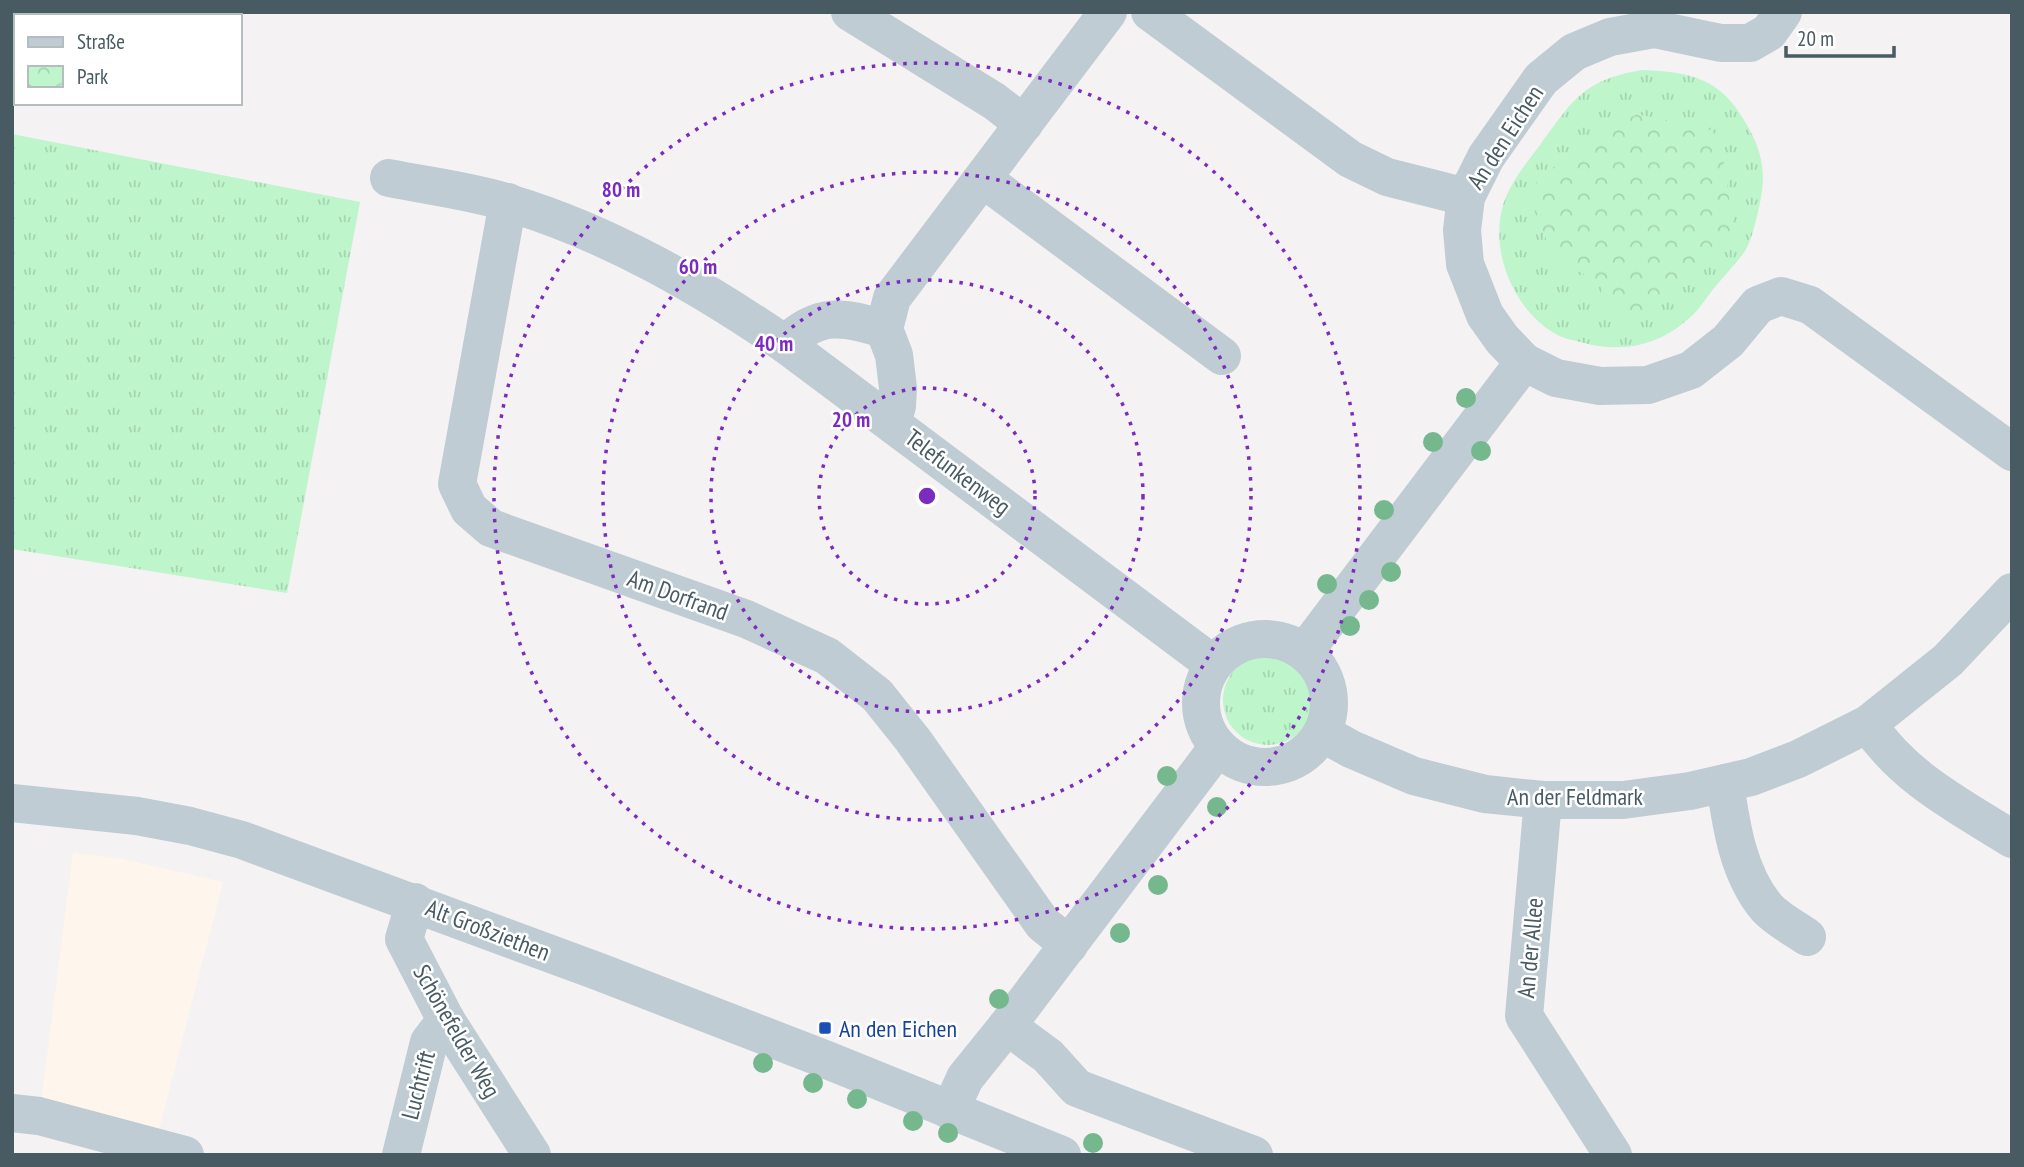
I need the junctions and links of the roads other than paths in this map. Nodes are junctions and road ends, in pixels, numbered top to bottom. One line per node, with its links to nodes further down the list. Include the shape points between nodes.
1 (850, 12): 5 (street)
2 (1108, 12): 5 (street)
3 (1150, 12): 8 (street, via 1350,159 1387,177)
4 (1783, 12): 8 (street, An den Eichen, via 1769,32 1750,43 1721,43 1654,29 1610,37 1574,52 1541,79 1486,157)
5 (1024, 124): 7 (street)
6 (388, 178): 9 (street)
7 (983, 179): 10 (street, via 892,298); 12 (street)
8 (1466, 197): 13 (street, An den Eichen, via 1462,230 1465,264 1485,315)
9 (508, 202): 11 (street, via 655,263); 28 (street, Am Dorfrand, via 457,484 469,509 491,528 746,619 827,656 877,695 1043,924)
10 (884, 329): 11 (street, via 829,319 810,324); 14 (street, Telefunkenweg, via 894,355 898,388)
11 (785, 344): 14 (street)
12 (1222, 356)
13 (1524, 362): 15 (street, An den Eichen, via 1556,378 1600,386 1648,385 1691,370 1728,341 1758,305 1781,296 1810,305); 17 (street)
14 (892, 422): 18 (street, Telefunkenweg)
15 (2012, 452)
16 (2012, 592): 19 (street, An der Feldmark, via 1948,660)
17 (1305, 651): 18 (street, via 1267,638 1246,640); 20 (street, via 1326,679 1330,696)
18 (1213, 664): 21 (street, via 1201,697 1202,715)
19 (1868, 724): 22 (street, An der Feldmark, via 1798,759); 25 (street, via 1883,747 1913,775)
20 (1322, 733): 21 (street, via 1296,760 1276,766 1255,767); 23 (street, An der Feldmark, via 1414,776 1485,794)
21 (1218, 747): 28 (street)
22 (1725, 783): 23 (street, An der Feldmark, via 1623,800); 27 (street, via 1742,865 1755,891 1768,910)
23 (1543, 800): 38 (street, An der Allee, via 1524,1017)
24 (12, 803): 26 (street, Alt Großziethen, via 190,826)
25 (2012, 839)
26 (415, 902): 29 (street, Schönefelder Weg, via 404,939); 31 (street, Alt Großziethen)
27 (1807, 937)
28 (1069, 945): 30 (street)
29 (446, 1020): 34 (street, Luchtrift, via 429,1042); 35 (street, Schönefelder Weg)
30 (1007, 1026): 31 (street, via 965,1077); 37 (street, via 1048,1056 1077,1088)
31 (950, 1111): 36 (street, Alt Großziethen)
32 (25, 1115): 33 (street)
33 (185, 1155)
34 (401, 1155)
35 (532, 1155)
36 (1062, 1155)
37 (1254, 1155)
38 (1613, 1155)

